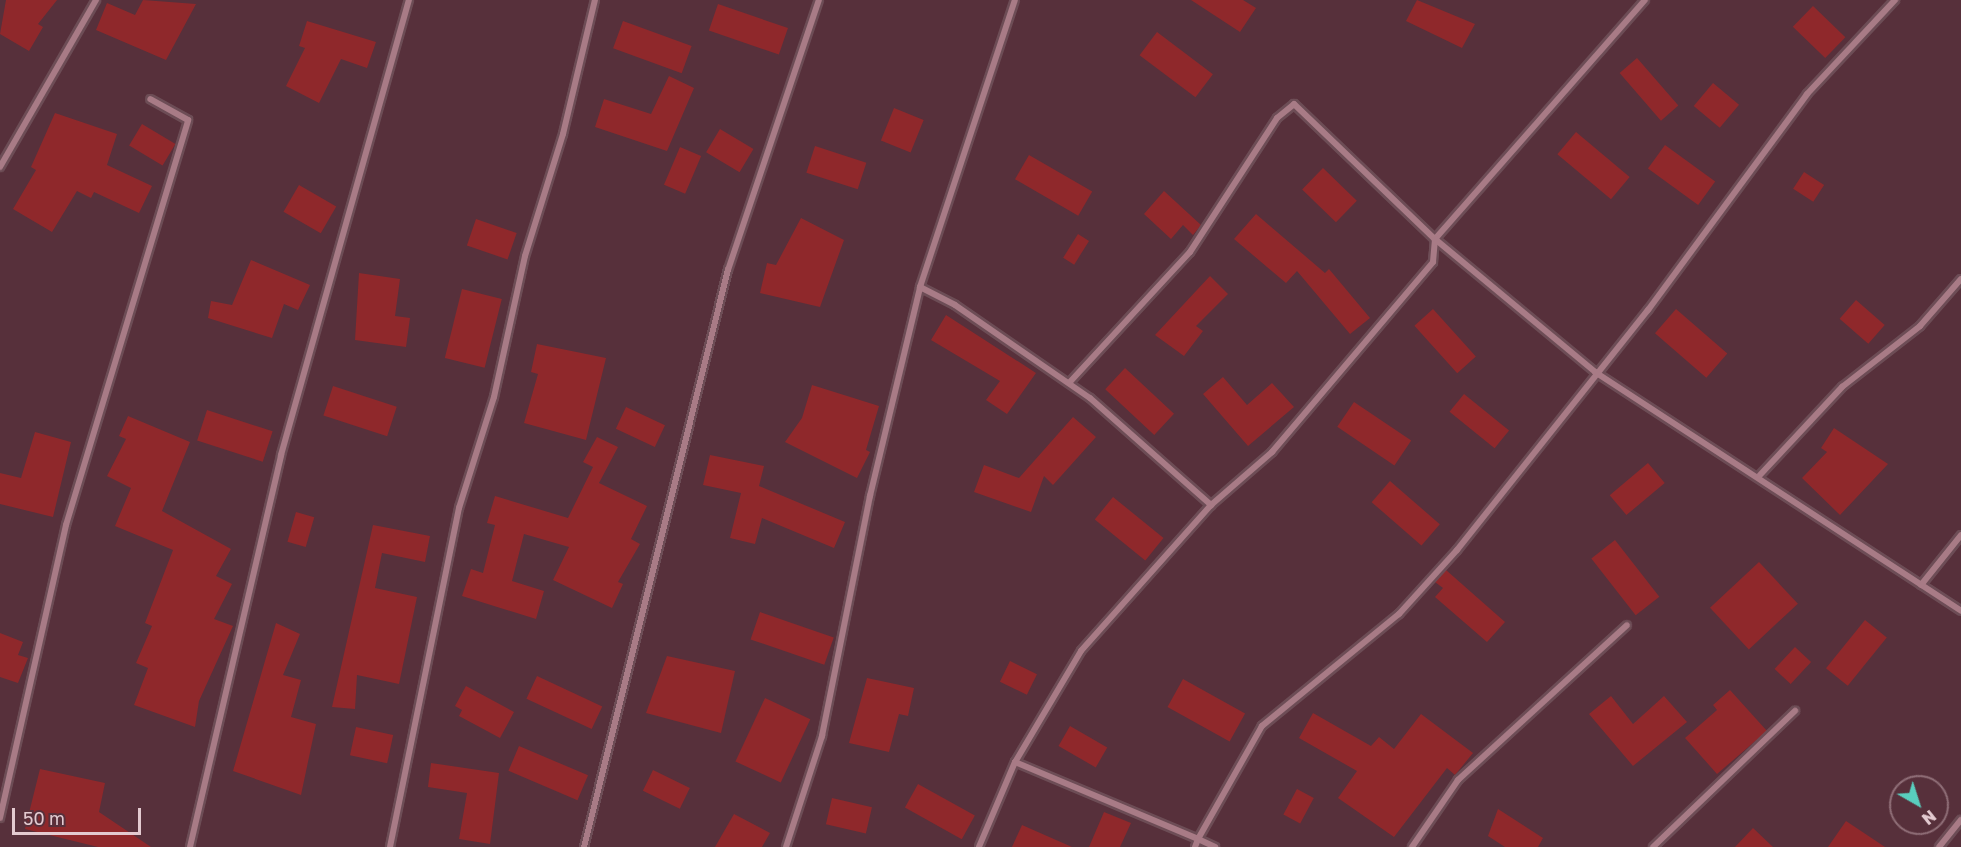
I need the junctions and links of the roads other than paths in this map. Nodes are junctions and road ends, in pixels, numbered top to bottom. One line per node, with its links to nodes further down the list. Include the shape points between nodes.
1 (96, 0): 9 (street)
2 (409, 0): 26 (street, via 281,455)
3 (595, 0): 27 (street, via 563,134 525,256 494,397 459,508)
4 (819, 0): 28 (street, via 722,292)
5 (1015, 0): 12 (street)
6 (1645, 0): 10 (street)
7 (1895, 0): 13 (street, via 1807,94 1648,310)
8 (150, 99): 23 (street, via 188,120 66,525)
9 (0, 167)
10 (1435, 239): 13 (street); 14 (street, via 1294,104 1277,118 1190,252); 16 (street, via 1433,262 1272,452)
11 (1961, 279): 15 (street, via 1920,326 1842,387)
12 (920, 288): 14 (street, via 955,305); 29 (street, via 870,496 822,736)
13 (1595, 372): 15 (street); 25 (street, via 1399,614 1262,726)
14 (1069, 383): 16 (street)
15 (1759, 476): 18 (street)
16 (1211, 505): 22 (street, via 1081,651)
17 (1961, 535): 18 (street)
18 (1921, 585): 19 (street)
19 (1961, 611)
20 (1627, 625): 33 (street, via 1458,780)
21 (1795, 711): 34 (street)
22 (1015, 762): 25 (street); 30 (street)
23 (0, 818)
24 (1961, 820): 35 (street)
25 (1198, 838): 31 (street); 32 (street)
26 (190, 847)
27 (390, 847)
28 (584, 847)
29 (786, 847)
30 (979, 847)
31 (1195, 847)
32 (1215, 847)
33 (1412, 847)
34 (1653, 847)
35 (1939, 847)

